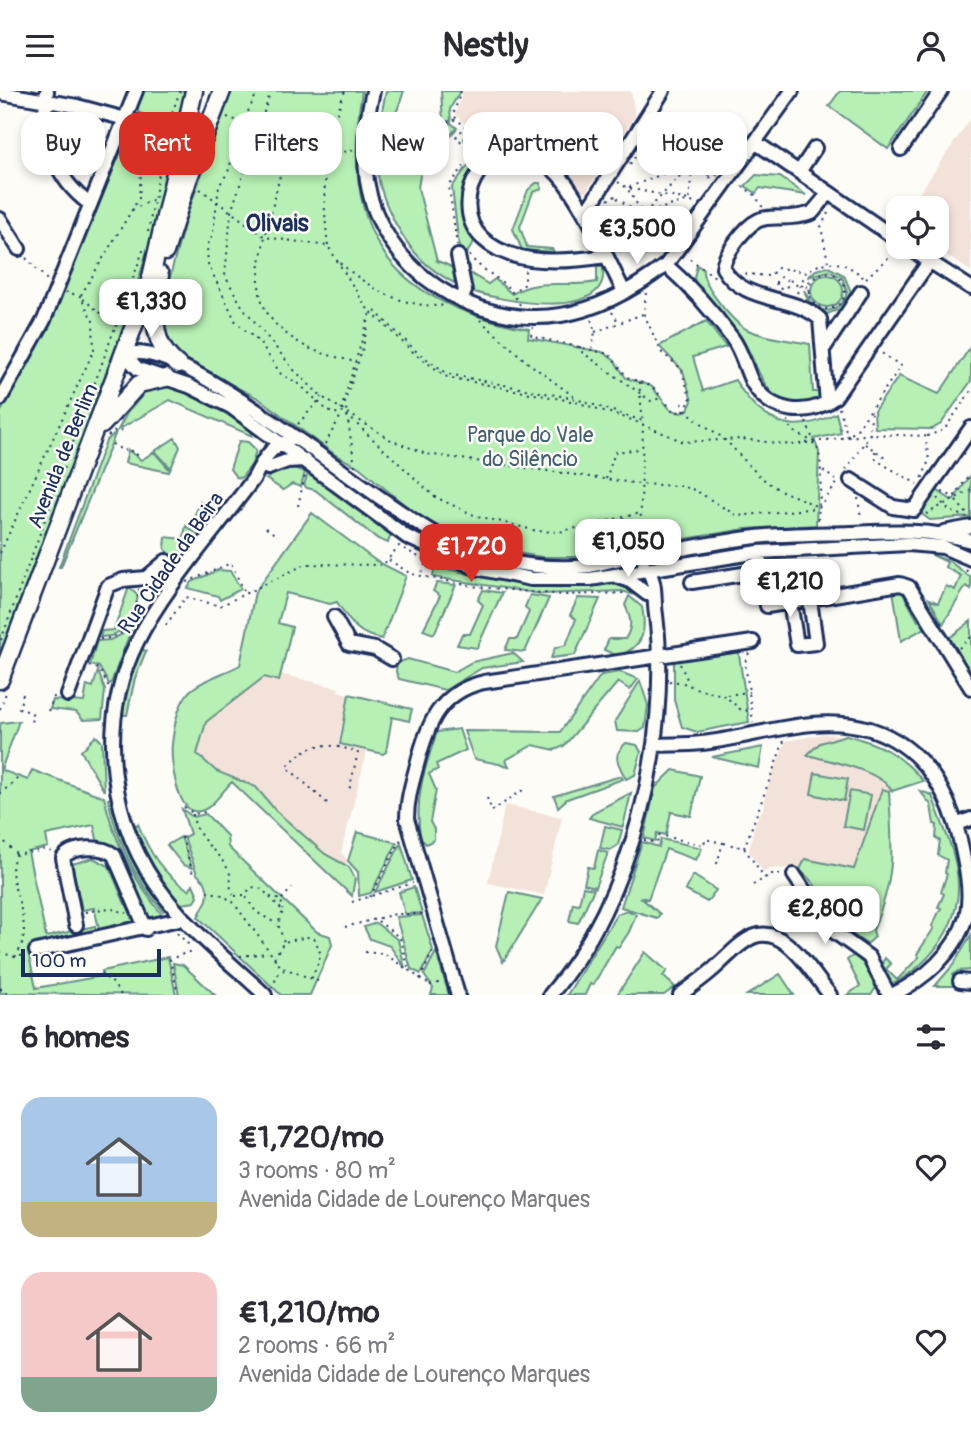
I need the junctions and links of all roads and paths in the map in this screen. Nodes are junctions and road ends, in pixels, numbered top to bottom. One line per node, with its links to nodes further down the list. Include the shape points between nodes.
1 (136, 91): 14 (street)
2 (258, 91): 18 (path)
3 (271, 91): 19 (path)
4 (345, 91): 20 (path)
5 (373, 91): 112 (street, via 365,150 367,182 376,213 405,260)
6 (461, 91): 22 (path)
7 (663, 91): 71 (street, via 593,198)
8 (792, 91): 28 (street)
9 (941, 91): 32 (street)
10 (0, 93): 13 (street)
11 (220, 93): 17 (main road, Avenida de Berlim)
12 (191, 94): 15 (path); 16 (main road, Avenida de Berlim)
13 (47, 95): 21 (street); 61 (street, via 47,134 55,161)
14 (128, 112)
15 (171, 112)
16 (188, 112)
17 (213, 112)
18 (248, 112)
19 (264, 112)
20 (339, 112)
21 (119, 116)
22 (456, 118): 23 (path); 24 (path)
23 (449, 122)
24 (463, 125)
25 (463, 129): 29 (path, via 456,137)
26 (119, 135): 61 (street)
27 (747, 138): 28 (path)
28 (750, 139): 38 (street); 92 (street)
29 (463, 143)
30 (815, 148): 38 (street)
31 (356, 149): 33 (path)
32 (901, 149)
33 (342, 152)
34 (637, 155): 35 (path)
35 (630, 165)
36 (463, 168): 84 (path, via 449,186)
37 (229, 169): 60 (path, via 219,185)
38 (799, 172): 55 (street)
39 (141, 175): 65 (path, via 139,198)
40 (159, 175): 57 (path)
41 (175, 175): 100 (main road, Avenida de Berlim)
42 (190, 175): 51 (main road, Avenida de Berlim)
43 (243, 175): 66 (path)
44 (280, 175): 77 (path)
45 (324, 175): 80 (path)
46 (660, 175): 54 (path)
47 (681, 175): 56 (path)
48 (692, 175): 59 (path)
49 (707, 175): 50 (path)
50 (719, 175)
51 (188, 180): 60 (path); 93 (main road, Avenida de Berlim)
52 (618, 182): 54 (path)
53 (742, 186): 67 (path)
54 (626, 188): 56 (path); 69 (path)
55 (829, 193): 75 (street); 126 (street, via 812,213 758,218 723,261 735,282 765,299 816,316 822,325)
56 (662, 195): 59 (path); 69 (path)
57 (154, 199): 65 (path); 76 (path)
58 (607, 199): 69 (path, via 618,198)
59 (689, 200): 62 (path); 69 (path)
60 (218, 202): 66 (path); 139 (path, via 207,247 208,264 225,301 236,322 259,342 281,374)
61 (90, 204): 137 (street, via 44,320)
62 (696, 205)
63 (599, 210): 73 (path)
64 (829, 210): 89 (path, via 821,227)
65 (131, 211): 110 (path)
66 (231, 212): 77 (path); 135 (path, via 225,276 259,327)
67 (766, 212)
68 (679, 214): 72 (path)
69 (642, 216): 78 (path)
70 (0, 219): 82 (street)
71 (590, 222): 83 (street); 83 (street, via 557,173 537,159 496,155 478,172 470,211 476,230 489,243 517,257 533,259)
72 (682, 226)
73 (627, 229): 78 (path, via 659,252); 83 (path)
74 (668, 231): 78 (path)
75 (886, 232)
76 (148, 233)
77 (265, 237): 80 (path); 129 (path, via 257,275 266,309 283,330 306,346)
78 (671, 237)
79 (146, 243): 122 (path)
80 (328, 246): 88 (path)
81 (472, 247): 105 (path, via 468,254 479,268)
82 (19, 249): 103 (path)
83 (609, 253): 106 (street)
84 (458, 256): 112 (street, via 465,291)
85 (690, 259): 95 (path, via 716,278)
86 (887, 259): 89 (path, via 865,279 849,266)
87 (925, 259): 90 (street)
88 (337, 260): 113 (path, via 369,287 401,301 427,306); 115 (path)
89 (828, 262): 94 (path)
90 (929, 262): 102 (street); 141 (street)
91 (525, 264): 105 (path, via 525,284)
92 (666, 265): 106 (street); 141 (street, via 732,338 761,394 792,411)
93 (161, 266): 100 (main road, Avenida de Berlim); 130 (main road, via 158,342)
94 (806, 272): 96 (path, via 778,268 769,276); 101 (path)
95 (721, 274)
96 (744, 274)
97 (815, 278): 99 (path); 109 (path); 109 (path, via 828,273 837,276 845,288 844,298 837,306 822,308)
98 (788, 279): 101 (path)
99 (806, 284): 101 (path); 109 (path)
100 (149, 286): 128 (main road, Avenida de Berlim)
101 (799, 287): 111 (path)
102 (970, 287)
103 (54, 288)
104 (62, 291): 110 (path)
105 (512, 292): 114 (path)
106 (624, 292): 112 (street, via 589,309 532,317 495,313)
107 (646, 292): 117 (path)
108 (861, 292): 126 (street)
109 (810, 293)
110 (80, 296): 122 (path); 197 (path, via 93,321 94,350)
111 (796, 297)
112 (461, 300)
113 (444, 302)
114 (521, 306)
115 (371, 309): 129 (path); 138 (path, via 448,374); 143 (path); 147 (path, via 415,354 447,377 576,403)
116 (612, 312): 120 (path)
117 (643, 314): 120 (path); 144 (path, via 661,352 682,371 691,400)
118 (476, 316): 138 (path)
119 (592, 319): 123 (path)
120 (619, 323): 123 (path)
121 (533, 326): 124 (path, via 531,336)
122 (118, 327): 221 (path)
123 (595, 332): 125 (path)
124 (580, 346): 125 (path); 134 (path, via 579,350)
125 (592, 349): 132 (path, via 609,354 627,377)
126 (824, 349): 141 (street)
127 (878, 350): 142 (path, via 901,366)
128 (125, 355): 130 (street, via 140,353); 131 (street, via 134,367); 153 (main road, Avenida de Berlim)
129 (356, 362): 143 (path, via 346,386)
130 (178, 365): 148 (street)
131 (166, 378): 150 (street, via 231,407); 153 (main road, via 139,384)
132 (639, 382): 134 (path); 136 (path)
133 (971, 391): 154 (path, via 944,430)
134 (640, 394): 136 (path, via 651,401); 147 (path)
135 (322, 397): 139 (path); 143 (path)
136 (662, 397): 144 (path, via 673,411)
137 (0, 399)
138 (576, 399): 147 (path)
139 (317, 402): 143 (path, via 331,413); 148 (path)
140 (682, 403): 144 (path)
141 (833, 403): 155 (path)
142 (871, 410): 152 (path); 155 (path)
143 (343, 411): 162 (path); 169 (path); 173 (path, via 391,440 426,454); 185 (path, via 435,497 474,516 559,532)
144 (686, 411): 156 (path)
145 (788, 419): 160 (path, via 793,431)
146 (806, 421): 160 (path)
147 (643, 423): 156 (path, via 684,442); 163 (path)
148 (289, 428): 157 (street); 158 (street, Rua Cidade da Beira)
149 (971, 428): 174 (street, via 914,510 893,507)
150 (261, 429): 158 (street); 167 (street)
151 (124, 432): 153 (path)
152 (870, 434): 154 (path); 155 (path)
153 (100, 435): 228 (main road, Avenida de Berlim)
154 (925, 436): 172 (path, via 928,466)
155 (848, 437): 160 (path)
156 (725, 440): 160 (path); 183 (path, via 754,472)
157 (300, 441): 158 (street); 199 (street, via 430,533 477,554 530,565 587,566)
158 (282, 443): 167 (street, Rua Cidade da Beira, via 279,453); 168 (street)
159 (112, 444): 166 (path)
160 (815, 444): 170 (path)
161 (864, 444): 164 (path)
162 (323, 448)
163 (641, 449): 173 (path, via 615,452); 175 (path)
164 (875, 451): 165 (path); 177 (path, via 876,460)
165 (885, 457)
166 (142, 458)
167 (265, 465): 168 (street, via 287,461); 280 (street, Rua Cidade da Beira, via 145,628 129,658 116,708 113,760 124,820 146,870)
168 (305, 465): 181 (path); 208 (street, via 407,537 476,568 531,579)
169 (355, 466)
170 (820, 468): 183 (path); 183 (path, via 838,482)
171 (971, 472): 180 (path)
172 (920, 478)
173 (606, 479): 175 (path)
174 (851, 480)
175 (640, 484): 183 (path, via 695,490 737,516); 185 (path)
176 (935, 487): 180 (path)
177 (923, 489)
178 (971, 490): 180 (path)
179 (934, 492): 182 (path)
180 (955, 498): 182 (path); 188 (path)
181 (298, 506)
182 (943, 506): 186 (path); 188 (path)
183 (818, 508): 189 (path)
184 (860, 512): 187 (path)
185 (641, 513): 195 (path)
186 (921, 516)
187 (861, 518)
188 (971, 518)
189 (817, 526)
190 (971, 527): 192 (street)
191 (266, 528): 193 (path)
192 (941, 532): 194 (street); 198 (street, via 757,537)
193 (276, 535)
194 (971, 541)
195 (640, 549)
196 (759, 552): 202 (street, via 925,544); 203 (street); 205 (street)
197 (0, 553)
198 (658, 554): 199 (street); 204 (street)
199 (625, 558): 204 (street)
200 (388, 559): 206 (path); 207 (path, via 399,546 426,561); 213 (path, via 383,565 306,564)
201 (166, 561): 210 (street)
202 (969, 562): 209 (path, via 965,572)
203 (676, 565): 204 (street); 214 (street)
204 (648, 569): 208 (street); 214 (street, via 645,579)
205 (762, 571): 211 (street); 216 (street, via 767,606)
206 (411, 574)
207 (421, 576)
208 (615, 576): 214 (street)
209 (971, 576)
210 (141, 579): 219 (street, via 108,586); 219 (path, via 133,626 111,638)
211 (692, 582)
212 (186, 583): 213 (path, via 231,563)
213 (245, 592): 218 (path, via 220,606 186,597)
214 (651, 594): 225 (street)
215 (810, 600): 216 (street); 216 (street, via 816,643 797,645); 224 (street, via 900,584 909,587)
216 (790, 602)
217 (334, 617): 226 (street, via 349,644 375,649)
218 (166, 625)
219 (89, 636): 227 (street)
220 (971, 637): 224 (path)
221 (0, 642)
222 (753, 642): 223 (street); 233 (path, via 745,662)
223 (678, 651): 225 (street); 230 (path)
224 (951, 655): 231 (street)
225 (660, 657): 229 (street); 311 (street, via 475,684 452,695 435,713 409,796 407,819)
226 (392, 659)
227 (79, 663): 232 (path, via 99,670); 235 (street)
228 (0, 680)
229 (661, 681): 230 (path); 242 (street)
230 (688, 682): 236 (path, via 700,690)
231 (971, 688)
232 (111, 689)
233 (749, 692): 236 (path); 238 (path)
234 (23, 694): 239 (path, via 19,708 32,713)
235 (68, 695): 237 (path, via 54,697)
236 (726, 695): 238 (path, via 741,710)
237 (48, 711)
238 (752, 711): 241 (path)
239 (31, 725)
240 (784, 729): 241 (street); 253 (street, via 847,723 895,741 929,767); 259 (path)
241 (755, 734): 242 (street, via 701,744)
242 (654, 745): 312 (street, via 632,839 610,900 579,956)
243 (18, 778): 246 (path)
244 (523, 790): 247 (path, via 492,811)
245 (349, 791): 248 (path, via 358,752 325,743 300,752 287,767)
246 (0, 794)
247 (487, 798)
248 (327, 803)
249 (184, 807): 251 (path)
250 (206, 811): 251 (path)
251 (193, 814): 272 (path, via 208,845 229,870 229,888)
252 (971, 819): 253 (street)
253 (958, 824): 263 (street)
254 (403, 835): 274 (path)
255 (0, 837): 260 (path)
256 (182, 837): 264 (path)
257 (640, 839): 258 (path, via 657,843 659,835 704,845 705,839)
258 (723, 843): 259 (path); 262 (path)
259 (744, 848): 266 (path)
260 (16, 855): 261 (path, via 45,850); 295 (path, via 11,870 25,928)
261 (64, 856): 281 (street); 283 (street, via 97,848 111,852)
262 (716, 867)
263 (969, 870): 307 (street, via 967,916 958,935 933,969)
264 (193, 874)
265 (794, 875): 266 (path); 307 (street, via 830,929 869,957)
266 (765, 878): 268 (path)
267 (417, 882): 274 (path)
268 (752, 885)
269 (292, 888): 275 (path)
270 (207, 891): 276 (path)
271 (244, 895): 272 (path); 273 (path, via 255,886); 284 (path, via 256,912)
272 (236, 896): 276 (path)
273 (270, 897): 275 (path); 278 (path)
274 (370, 897): 277 (path)
275 (281, 900): 278 (path)
276 (233, 902): 293 (path)
277 (352, 902)
278 (283, 911): 284 (path)
279 (426, 914): 282 (path, via 395,914)
280 (184, 918): 283 (street); 306 (street, Rua Cidade da Beira)
281 (74, 920): 283 (path, via 109,908)
282 (377, 920): 285 (path); 299 (path, via 400,938)
283 (144, 923): 292 (street)
284 (278, 924): 287 (path)
285 (345, 927)
286 (177, 933): 289 (path)
287 (285, 942): 297 (path); 301 (path, via 307,937 317,941 321,955)
288 (436, 945): 302 (path)
289 (190, 946)
290 (194, 950): 310 (path, via 170,960)
291 (0, 952): 295 (path)
292 (34, 952): 295 (path)
293 (269, 952): 296 (path); 297 (path)
294 (365, 952): 299 (path, via 385,954)
295 (15, 957)
296 (238, 958)
297 (274, 959): 298 (path)
298 (285, 970): 301 (path); 306 (path)
299 (410, 971): 302 (path)
300 (100, 974): 309 (path)
301 (312, 978): 304 (path)
302 (420, 978): 303 (path, via 430,985)
303 (447, 980)
304 (318, 981)
305 (0, 988): 308 (path)
306 (268, 992)
307 (897, 994)
308 (10, 995)
309 (121, 995)
310 (178, 995)
311 (458, 995)
312 (550, 995)
313 (680, 995): 314 (street, via 738,943 765,934 789,946)
314 (830, 995)

